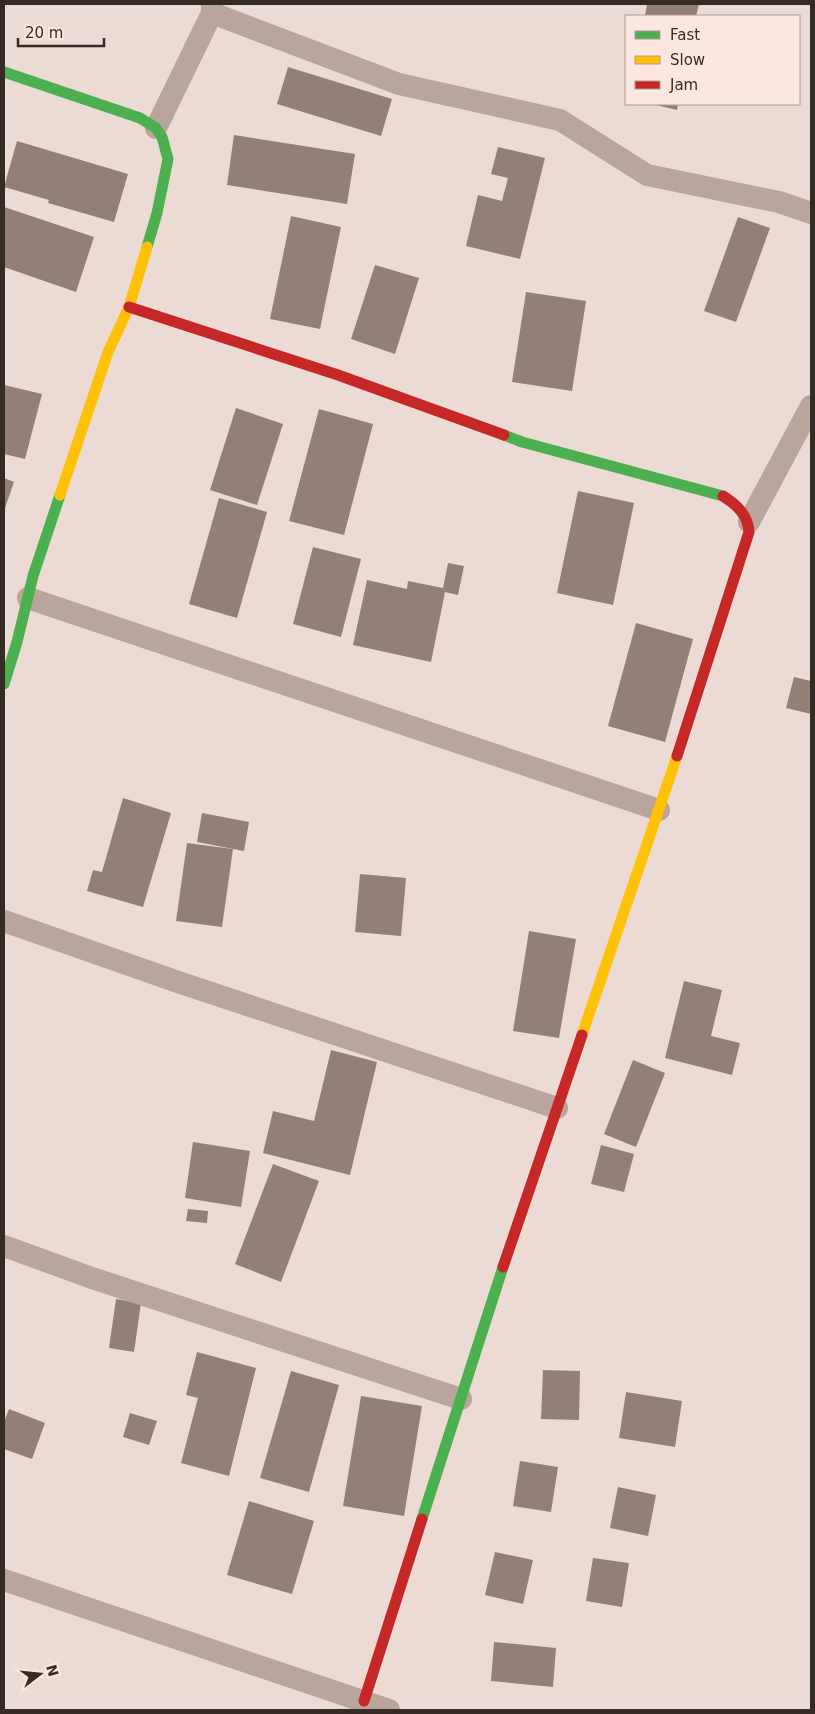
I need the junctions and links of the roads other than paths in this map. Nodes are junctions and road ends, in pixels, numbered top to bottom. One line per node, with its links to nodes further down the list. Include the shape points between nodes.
1 (212, 8): 3 (street); 4 (street, via 399,84 560,120 647,174 779,202)
2 (4, 72): 3 (street, via 140,118)
3 (156, 128): 5 (street, via 168,159 157,213)
4 (811, 212)
5 (129, 307): 7 (street, via 338,375 522,442 723,496 736,504); 8 (street, via 105,360)
6 (811, 406): 7 (street)
7 (749, 522): 10 (street, via 749,532 697,699)
8 (28, 598): 9 (street); 10 (street)
9 (4, 684)
10 (659, 810): 12 (street)
11 (4, 921): 12 (street)
12 (557, 1108): 14 (street)
13 (4, 1246): 14 (street)
14 (461, 1399): 16 (street)
15 (4, 1580): 16 (street)
16 (364, 1702): 17 (street)
17 (389, 1710)

